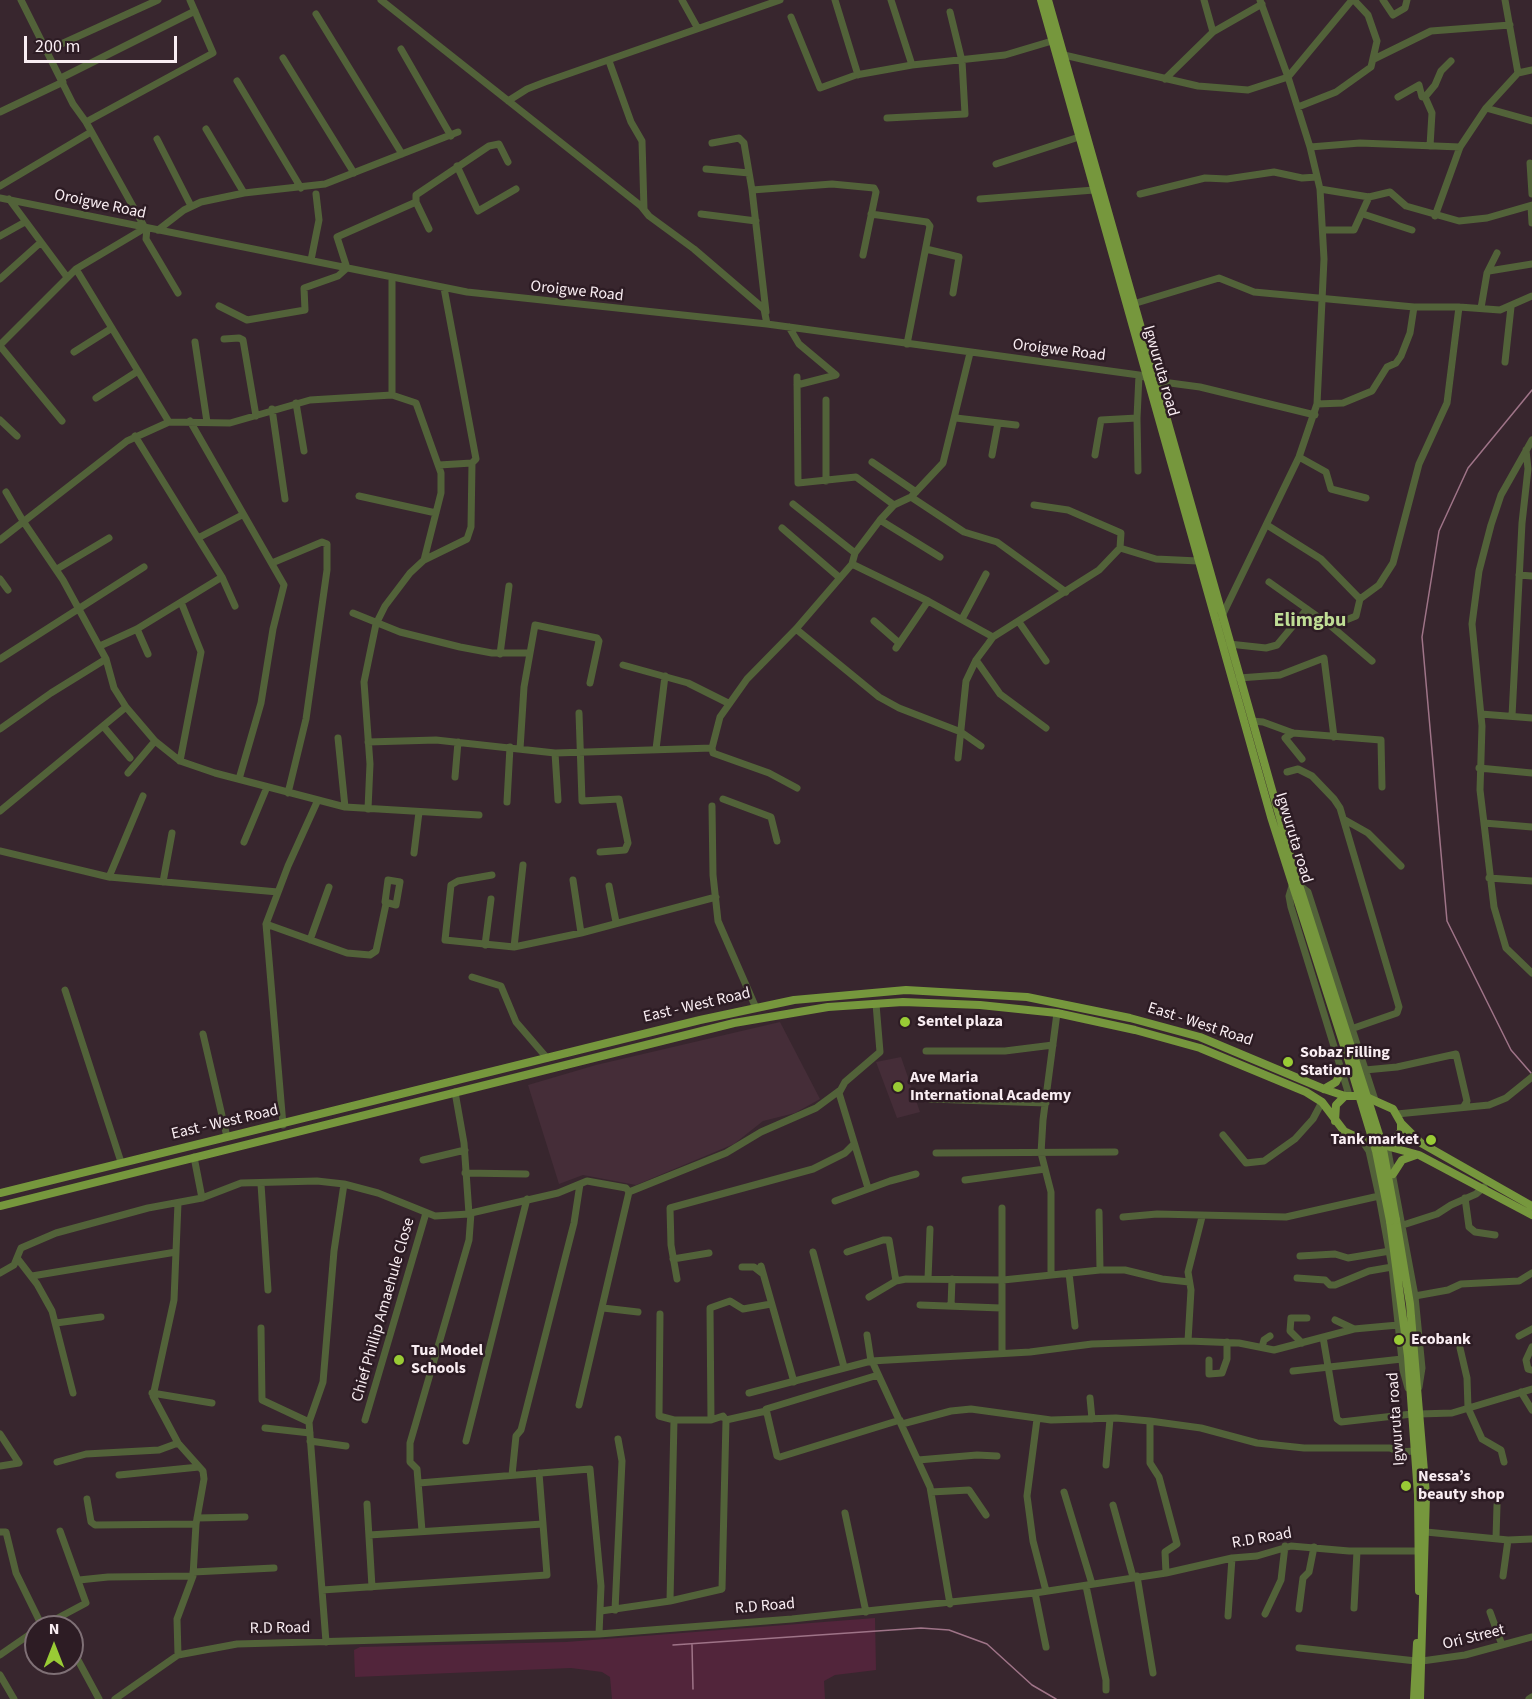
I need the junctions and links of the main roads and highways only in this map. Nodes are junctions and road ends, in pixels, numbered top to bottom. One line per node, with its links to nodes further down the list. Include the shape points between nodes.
1 (1041, 0): 3 (main road, Igwuruta road)
2 (1048, 0): 3 (main road, Igwuruta road, via 1133,303)
3 (1147, 378): 4 (main road, Igwuruta road); 4 (main road, Igwuruta road, via 1222,616)
4 (1295, 885): 18 (main road, Igwuruta road, bridge, via 1350,1054 1397,1222)
5 (1214, 1048): 7 (main road, East - West Road); 9 (main road, East - West Road, via 1322,1102); 14 (main road, East - West Road, via 1130,1018 1013,995 876,992 794,1000); 16 (main road, East - West Road, via 1057,1013 980,1005 876,1004 796,1011 734,1023)
6 (1341, 1070): 7 (main road, via 1336,1082)
7 (1324, 1089): 8 (main road, East - West Road)
8 (1347, 1095): 9 (main road, via 1336,1105); 10 (main road, East - West Road, via 1375,1100 1397,1114)
9 (1335, 1121): 11 (main road, via 1344,1131 1361,1139)
10 (1401, 1123): 11 (main road, via 1401,1131); 15 (main road, via 1421,1143)
11 (1389, 1146): 12 (main road)
12 (1419, 1155): 13 (main road, via 1402,1160); 15 (main road)
13 (1393, 1174)
14 (0, 1193)
15 (1526, 1205): 17 (main road)
16 (0, 1206)
17 (1532, 1215)
18 (1415, 1414): 19 (main road, Igwuruta road, via 1414,1451); 19 (main road, Igwuruta road, via 1426,1495)
19 (1423, 1551): 20 (main road, Igwuruta road)
20 (1419, 1661): 21 (main road, Igwuruta road); 22 (main road, Igwuruta road)
21 (1414, 1699)
22 (1420, 1699)

